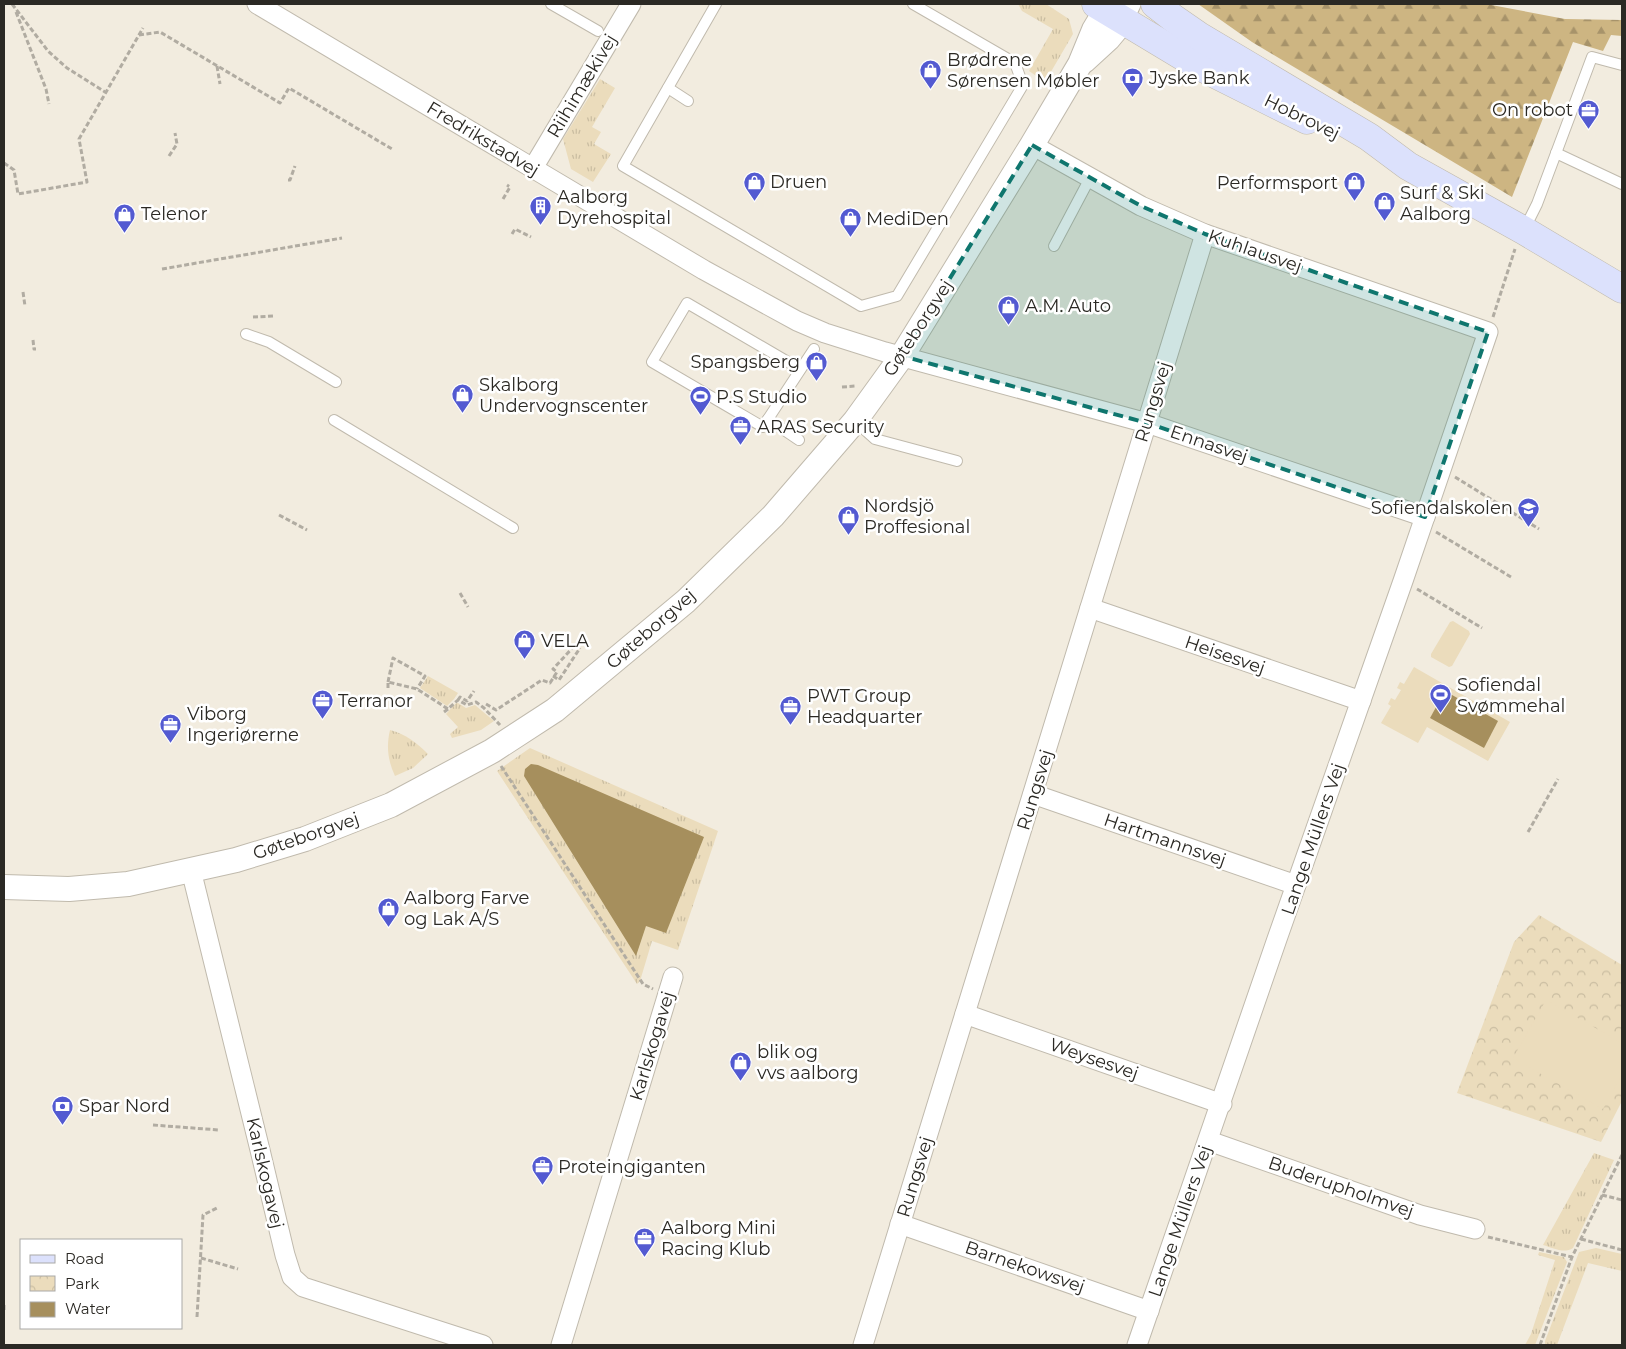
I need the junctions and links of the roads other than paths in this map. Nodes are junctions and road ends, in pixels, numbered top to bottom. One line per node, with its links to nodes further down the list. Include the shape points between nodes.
1 (259, 4): 16 (street, Fredrikstadvej)
2 (551, 4): 8 (lane)
3 (631, 4): 16 (street, Riihimækivej)
4 (716, 4): 10 (lane)
5 (913, 4): 10 (lane, via 1015,64 1022,85 897,296 862,306 623,166)
6 (1156, 4): 12 (main road, Hobrovej, via 1199,36)
7 (1117, 10): 12 (main road); 13 (street, Gøteborgvej, via 1094,30 1080,64); 15 (main road, Hobrovej, via 1199,66 1362,147)
8 (598, 31)
9 (1622, 65): 14 (lane, via 1592,57)
10 (668, 88): 11 (lane)
11 (688, 101)
12 (1369, 137): 15 (main road, Hobrovej)
13 (1032, 145): 17 (street, Kuhlausvej); 26 (street, Gøteborgvej)
14 (1556, 153): 18 (lane); 19 (lane, via 1537,204)
15 (1408, 166): 19 (main road, Hobrovej)
16 (533, 168): 26 (street, Fredrikstadvej, via 704,270 797,321 825,333)
17 (1090, 178): 20 (street, Kuhlausvej, via 1140,206); 21 (lane)
18 (1622, 184)
19 (1523, 230): 22 (main road, Hobrovej)
20 (1205, 234): 23 (street, Kuhlausvej); 32 (street, Rungsvej)
21 (1054, 246)
22 (1622, 289)
23 (1488, 332): 35 (street, Lange Müllers Vej)
24 (246, 334): 28 (lane, via 269,342)
25 (814, 349): 27 (lane)
26 (902, 356): 31 (street, Gøteborgvej); 32 (street, Ennasvej)
27 (800, 369): 29 (lane); 29 (lane, via 687,303 652,362 763,427)
28 (336, 382)
29 (768, 419): 33 (lane)
30 (334, 420): 36 (lane)
31 (854, 421): 34 (lane, via 875,439); 40 (street, Gøteborgvej, via 773,516 686,601 555,710 492,750 390,806 305,839)
32 (1147, 424): 35 (street, Ennasvej); 37 (street, Rungsvej)
33 (799, 440)
34 (957, 461)
35 (1424, 521): 38 (street, Lange Müllers Vej)
36 (513, 528)
37 (1090, 608): 38 (street, Heisesvej); 39 (street, Rungsvej)
38 (1361, 701): 41 (street, Lange Müllers Vej)
39 (1033, 794): 41 (street, Hartmannsvej); 44 (street, Rungsvej)
40 (191, 870): 42 (street, Gøteborgvej, via 128,884 69,889); 50 (street, Karlskogavej, via 292,1277 303,1287)
41 (1296, 885): 45 (street, Lange Müllers Vej)
42 (4, 887)
43 (670, 986): 51 (street, Karlskogavej)
44 (966, 1014): 45 (street, Weysesvej); 47 (street, Rungsvej)
45 (1222, 1104): 46 (street, Lange Müllers Vej)
46 (1209, 1141): 48 (street, Buderupholmvej, via 1420,1215); 49 (street, Lange Müllers Vej)
47 (900, 1224): 49 (street, Barnekowsvej); 52 (street, Rungsvej)
48 (1476, 1229)
49 (1149, 1311): 53 (street, Lange Müllers Vej)
50 (483, 1345)
51 (561, 1345)
52 (864, 1345)
53 (1137, 1345)

